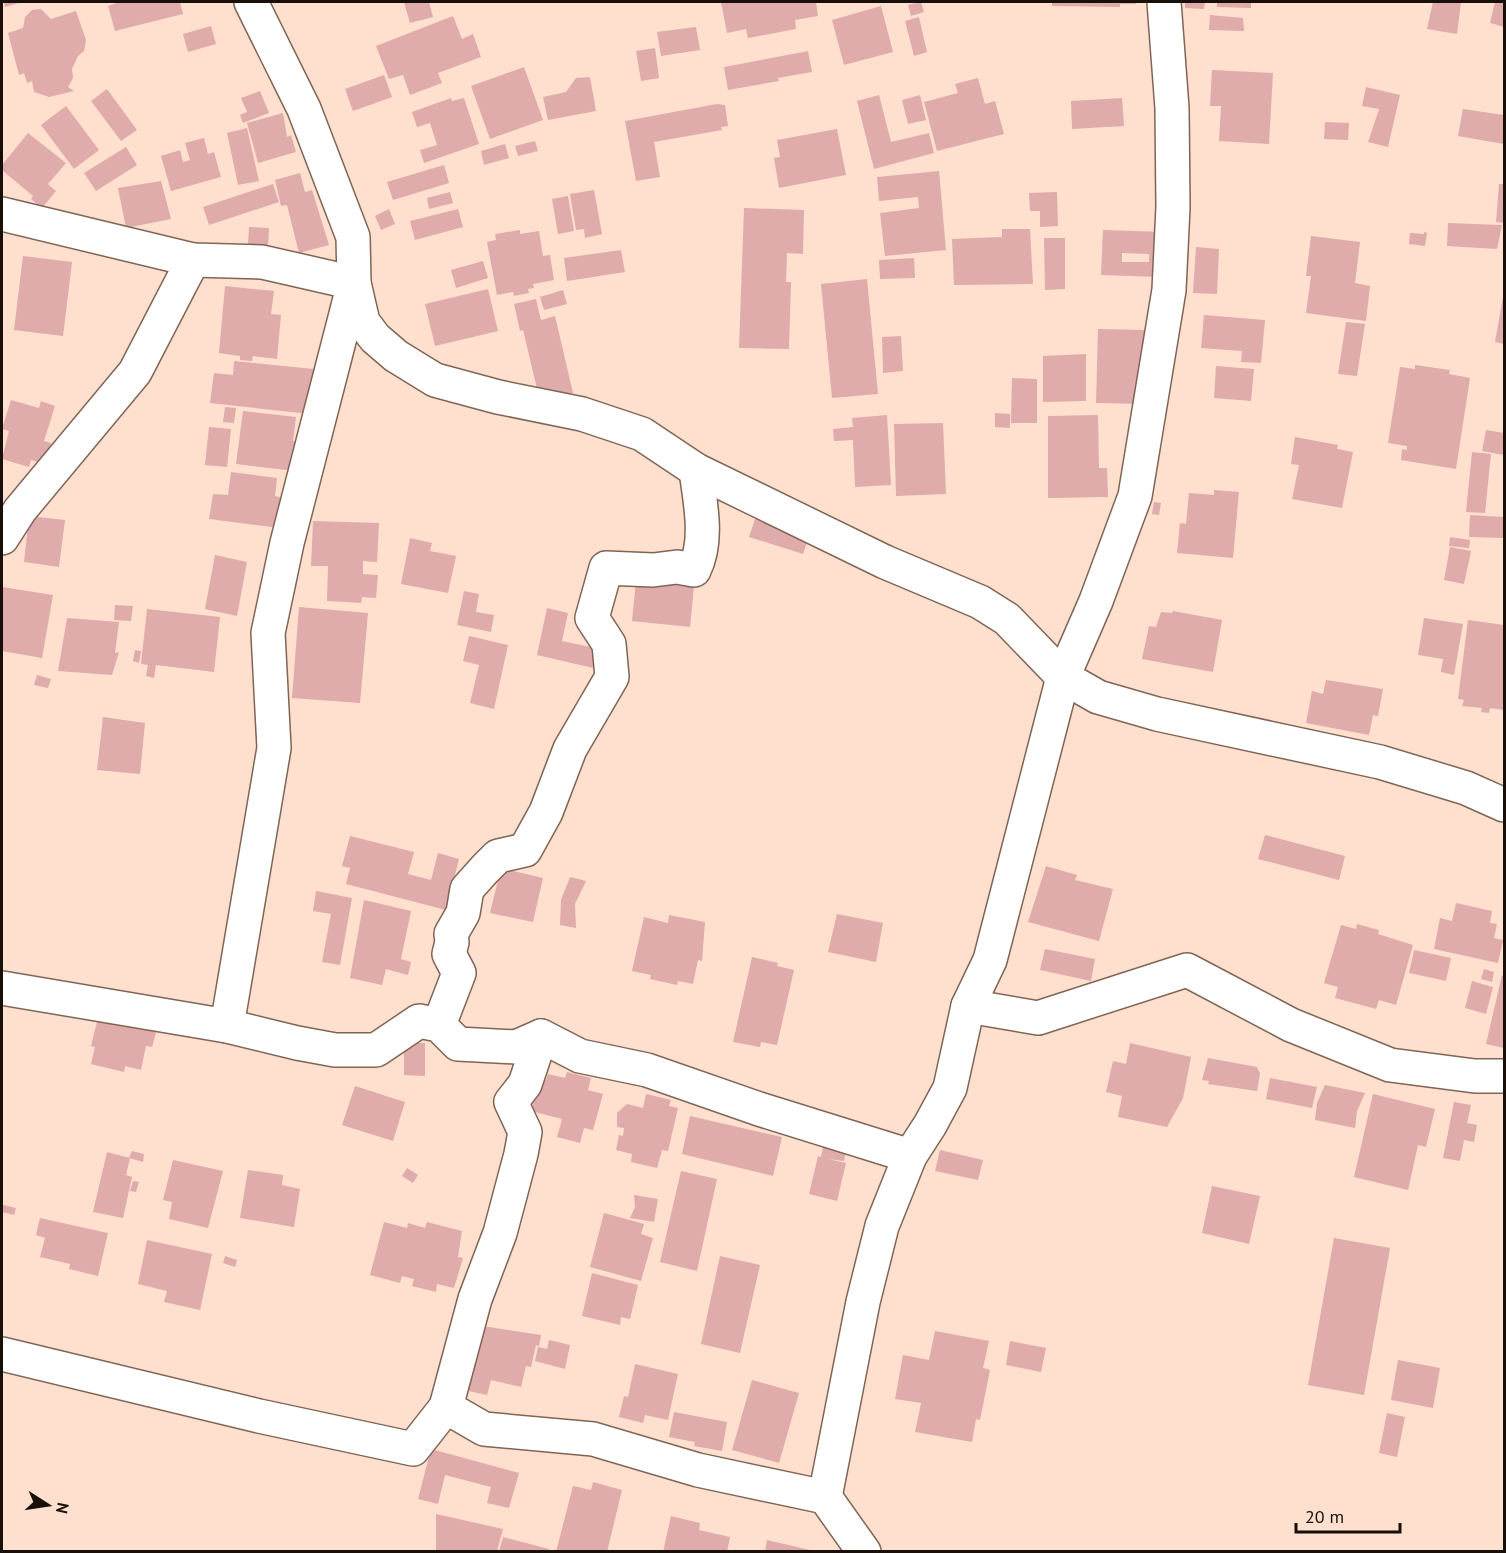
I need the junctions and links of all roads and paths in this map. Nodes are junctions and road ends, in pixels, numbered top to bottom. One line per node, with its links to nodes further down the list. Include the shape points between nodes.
1 (250, 2): 5 (street, via 304,109 343,209 353,237)
2 (1164, 2): 8 (street, via 1173,130 1167,302 1135,496 1096,601)
3 (2, 213): 4 (street)
4 (193, 260): 5 (street, via 262,262); 7 (street, via 135,372 20,510)
5 (354, 283): 6 (street, via 363,322 375,338 435,380 611,422 642,434); 13 (street, via 287,543 268,633 273,748)
6 (696, 470): 8 (street, via 885,562 980,602 1007,619); 12 (street, via 701,548 694,570 606,568 592,618 609,644 612,677 570,749 546,812 525,850 498,856 467,889 463,913 451,934 449,954 459,974)
7 (2, 538)
8 (1062, 677): 9 (street, via 1120,705 1380,762 1466,788); 11 (street, via 990,960)
9 (1504, 805)
10 (2, 988): 13 (street)
11 (968, 1006): 15 (street, via 1038,1018 1187,970 1291,1025 1390,1065); 16 (street, via 950,1088)
12 (440, 1025): 13 (street, via 419,1021 376,1050 354,1051 315,1047); 14 (street, via 458,1044 516,1047)
13 (227, 1026)
14 (541, 1036): 16 (street, via 580,1056 647,1070); 18 (street, via 525,1084 511,1102 525,1132 521,1154)
15 (1504, 1076)
16 (910, 1156): 19 (street, via 882,1226 863,1302)
17 (2, 1354): 18 (street, via 413,1449)
18 (446, 1407): 19 (street, via 484,1429 592,1439 698,1470)
19 (825, 1497): 20 (street)
20 (864, 1551)

